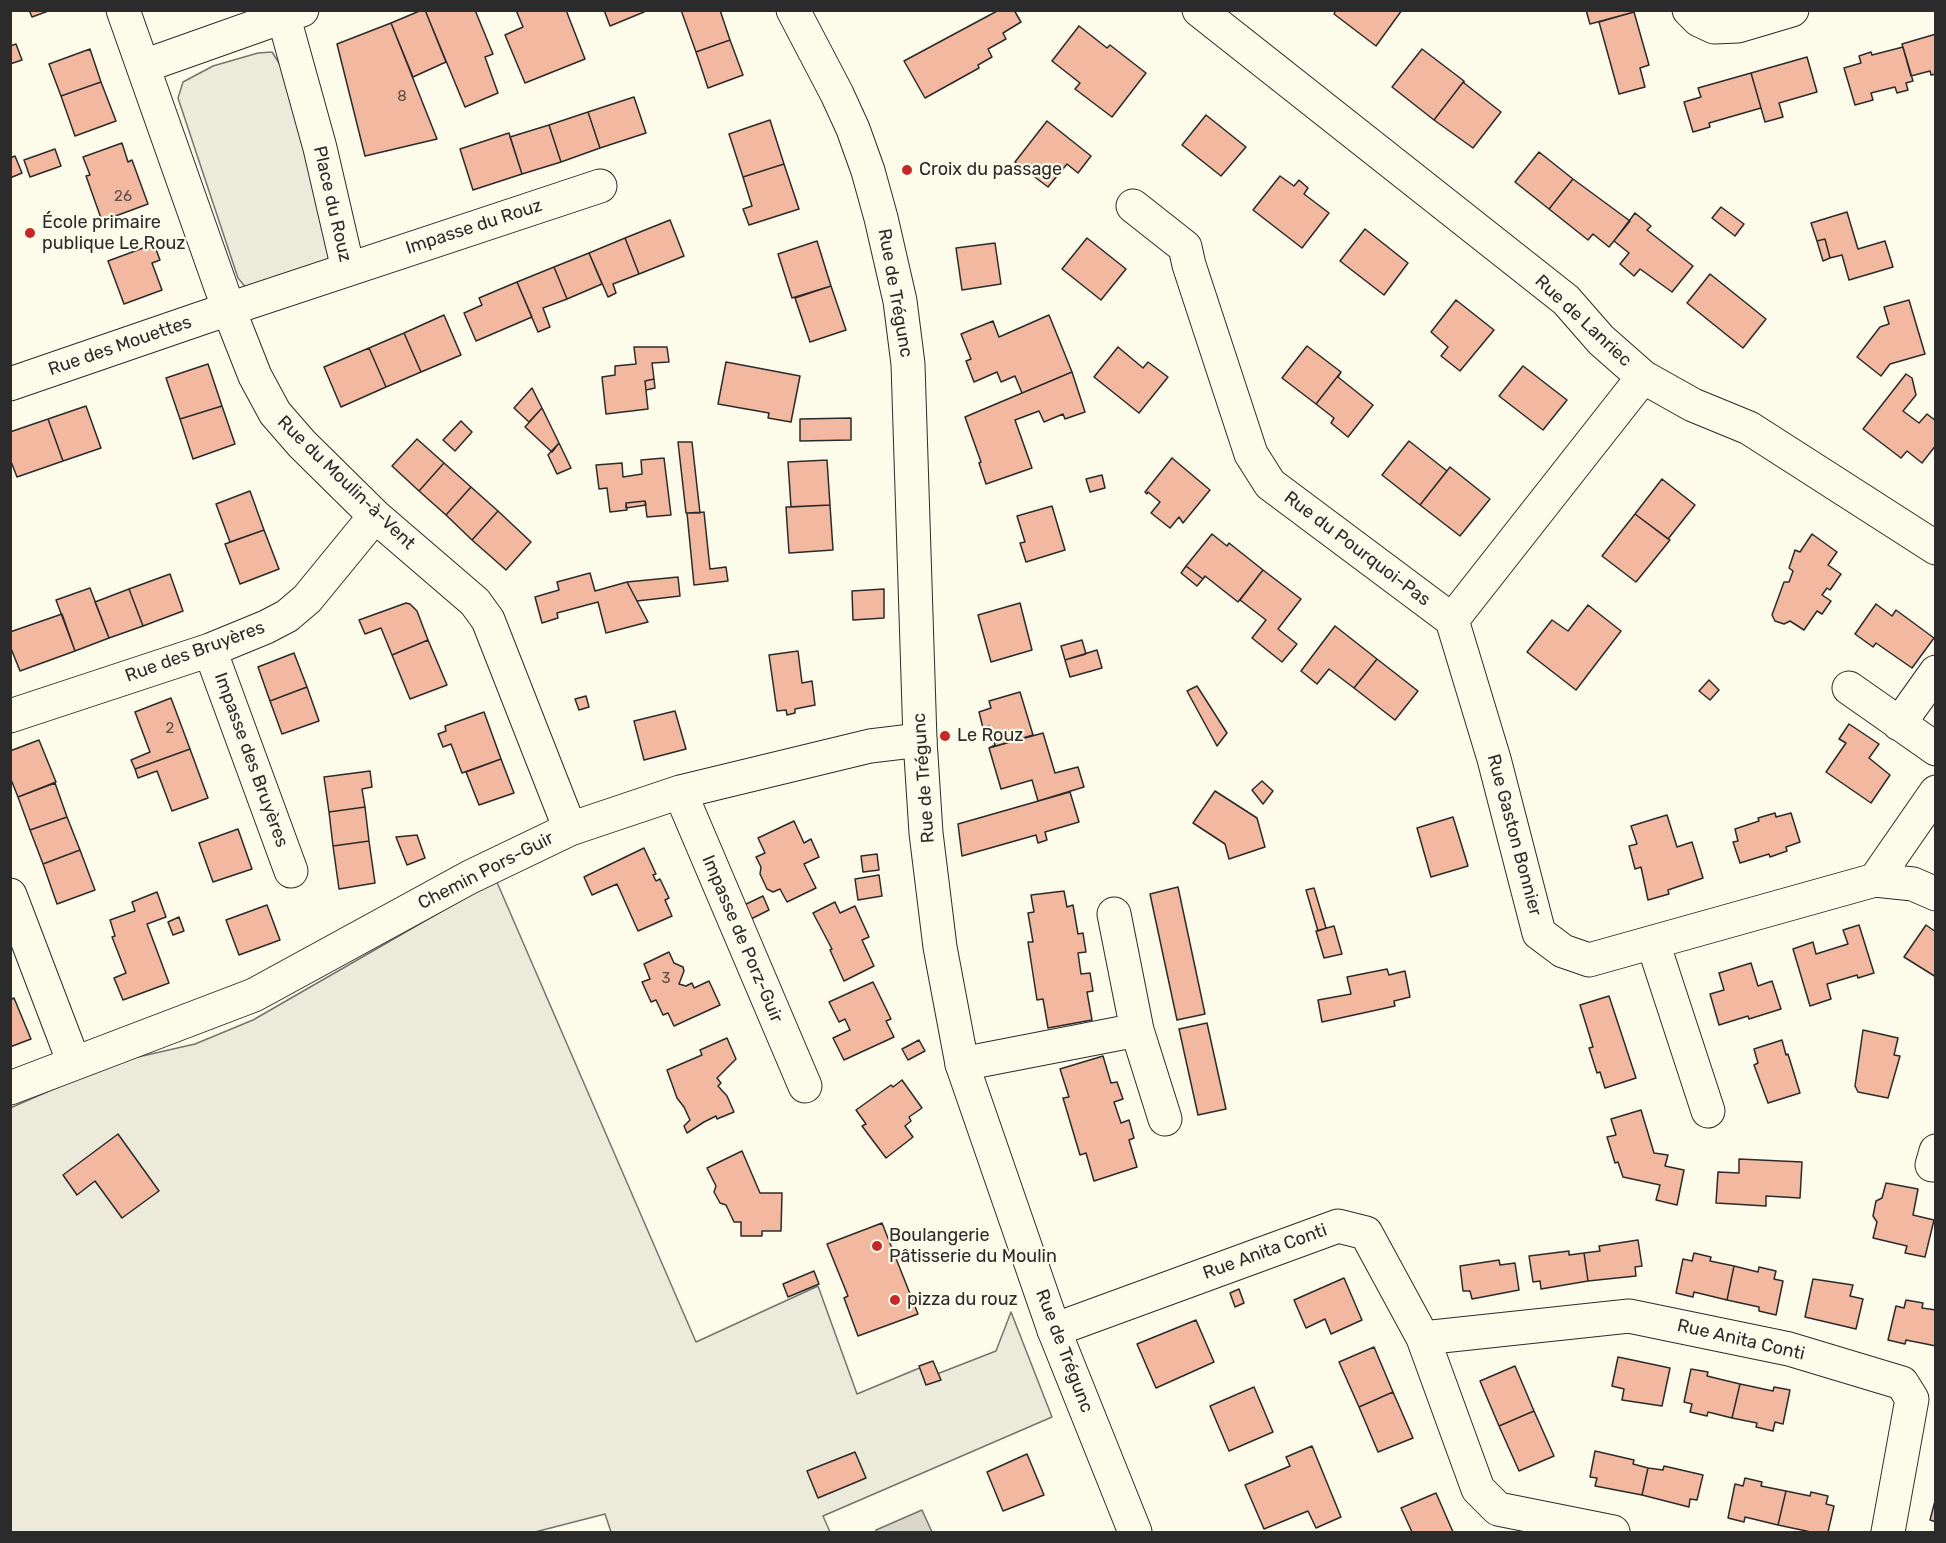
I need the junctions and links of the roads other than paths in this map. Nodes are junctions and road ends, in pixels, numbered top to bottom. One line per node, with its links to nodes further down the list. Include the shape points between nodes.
1 (123, 10): 7 (street, Rue du Moulin-à-Vent)
2 (793, 10): 22 (street, Rue de Trégunc, via 853,129 900,301 908,364)
3 (1199, 10): 12 (street, Rue de Lanriec, via 1566,300 1601,340)
4 (1689, 10): 5 (street, via 1714,27 1738,26)
5 (1792, 10)
6 (293, 14): 7 (street); 10 (street, Place du Rouz)
7 (144, 66): 11 (street, Rue du Moulin-à-Vent)
8 (600, 186): 10 (street, Impasse du Rouz)
9 (1133, 206): 16 (street, Rue du Pourquoi-Pas, via 1185,247 1251,454 1270,484)
10 (348, 269): 11 (street, Place du Rouz)
11 (229, 309): 13 (street, Rue des Mouettes); 14 (street, Rue du Moulin-à-Vent, via 255,376 275,413)
12 (1643, 377): 15 (street, Rue de Lanriec, via 1693,405 1749,428); 16 (street)
13 (10, 384)
14 (375, 516): 17 (street, Rue des Bruyères, via 321,584 294,610 266,627); 26 (street, Rue du Moulin-à-Vent, via 475,602 488,620)
15 (1935, 548)
16 (1452, 620): 32 (street, Rue Gaston Bonnier, via 1494,759 1539,933 1563,951 1589,960)
17 (210, 650): 20 (street, Rue des Bruyères); 27 (street, Impasse des Bruyères)
18 (1935, 672): 21 (street)
19 (1849, 688): 21 (street)
20 (10, 716)
21 (1899, 724): 23 (street)
22 (920, 740): 24 (street, Chemin Pors-Guir, via 870,746); 35 (street, Rue de Trégunc, via 940,947)
23 (1935, 749)
24 (680, 792): 26 (street, Chemin Pors-Guir); 36 (street, Impasse de Porz-Guir)
25 (1935, 792): 28 (street)
26 (570, 829): 34 (street, Chemin Pors-Guir, via 471,877 254,995)
27 (291, 871)
28 (1875, 880): 29 (street, Rue Gaston Bonnier, via 1913,884); 32 (street, Rue Gaston Bonnier)
29 (1935, 894)
30 (10, 895): 34 (street)
31 (1114, 914): 33 (street)
32 (1653, 943): 38 (street)
33 (1137, 1030): 35 (street); 39 (street)
34 (74, 1063): 37 (street, Chemin Pors-Guir)
35 (962, 1064): 40 (street, Rue de Trégunc)
36 (805, 1086)
37 (10, 1088)
38 (1708, 1111)
39 (1165, 1119)
40 (1054, 1330): 41 (street, Rue Anita Conti, via 1338,1226 1366,1233); 42 (street, Rue de Trégunc)
41 (1423, 1338): 43 (street, Rue Anita Conti, via 1478,1489 1498,1509); 44 (street, Rue Anita Conti, via 1629,1316 1789,1349 1902,1383 1912,1399)
42 (1135, 1533)
43 (1613, 1533)
44 (1888, 1533)

